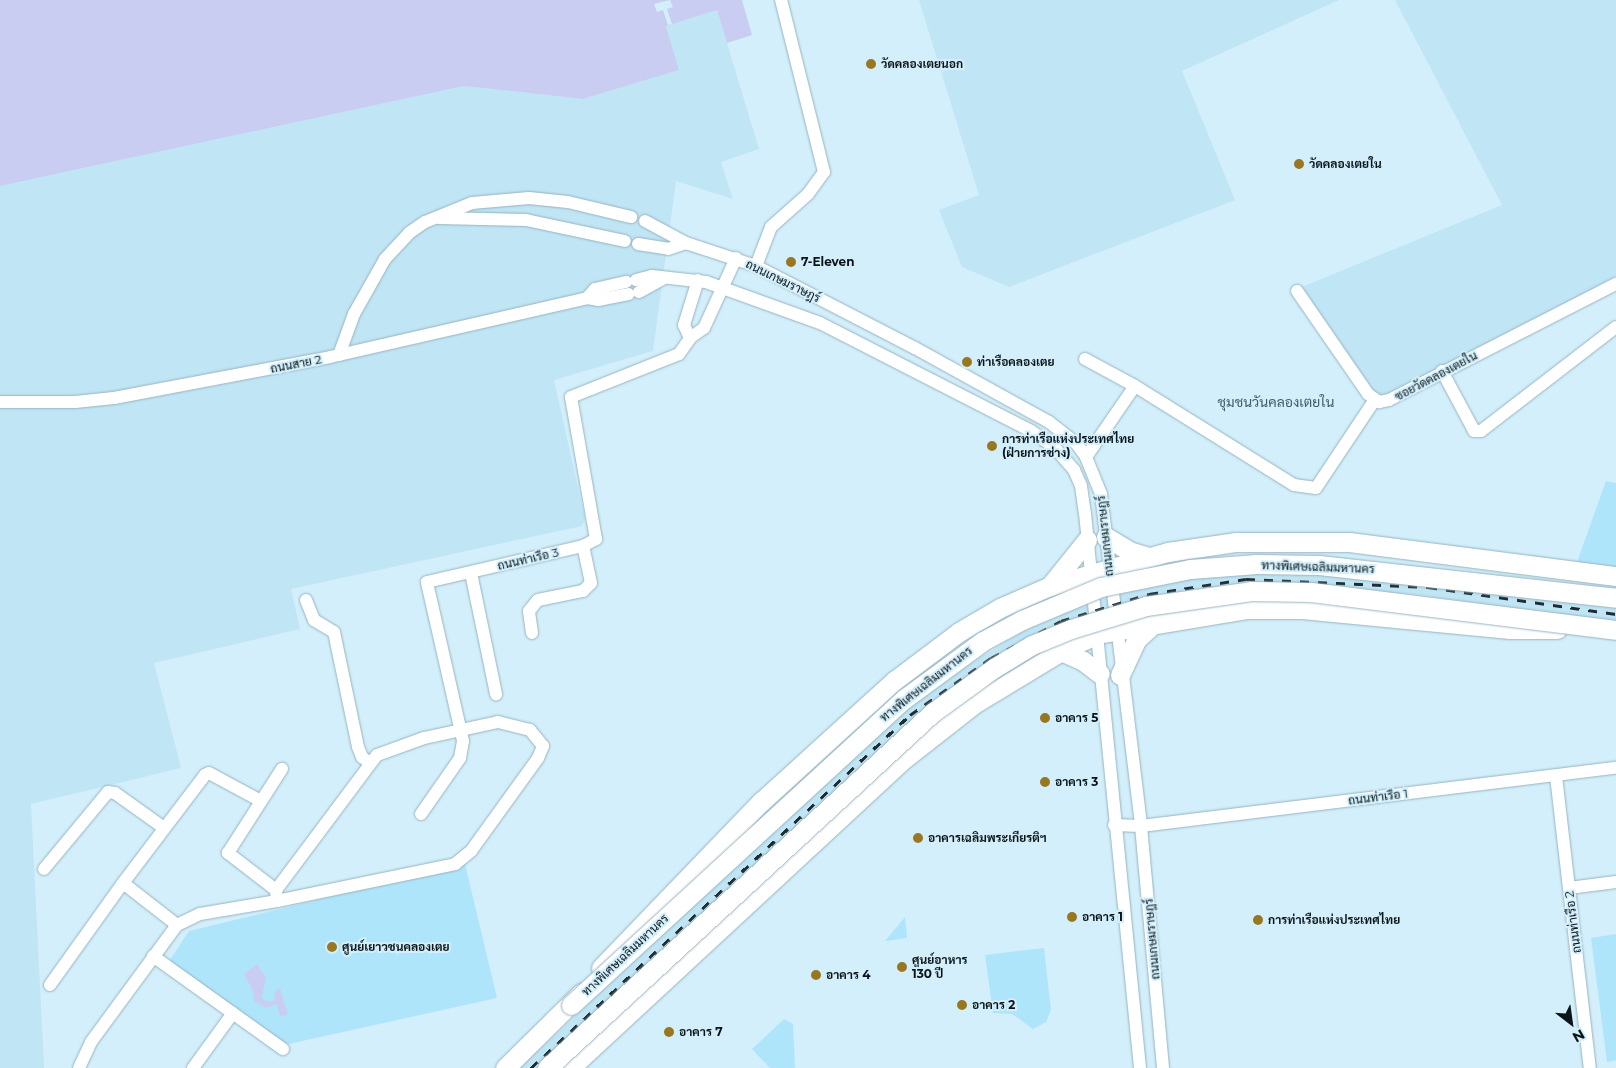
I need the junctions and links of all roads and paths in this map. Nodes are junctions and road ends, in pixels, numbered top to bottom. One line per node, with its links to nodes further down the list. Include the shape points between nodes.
1 (782, 0): 7 (street, via 824,172 808,194 771,227)
2 (631, 217): 3 (street, via 568,202 529,198 472,203)
3 (434, 218): 5 (street, via 526,220 668,249); 15 (street, via 409,233 385,259 354,314)
4 (644, 221): 5 (street, ถนนเกษมราษฎร์)
5 (688, 244): 6 (street, ถนนเกษมราษฎร์)
6 (736, 258): 7 (street, ถนนเกษมราษฎร์); 11 (street)
7 (756, 266): 21 (street, ถนนเกษมราษฎร์, via 1049,422 1076,443)
8 (668, 278): 9 (street, ถนนเกษมราษฎร์); 15 (street, ถนนสาย 2, via 598,300 587,298)
9 (698, 280): 11 (street, ถนนเกษมราษฎร์); 14 (street, via 684,325)
10 (1616, 284): 17 (street, ซอยวัดคลองเตยใน)
11 (724, 287): 14 (street, via 704,328); 23 (street, ถนนเกษมราษฎร์, via 850,337 1046,442 1065,459 1081,486)
12 (1297, 291): 19 (street)
13 (1616, 327): 17 (street, via 1481,431 1474,431)
14 (690, 338): 24 (street, via 679,354 669,360 577,392 571,397 597,531 596,539)
15 (339, 355): 20 (street, ถนนสาย 2, via 114,398 75,402)
16 (1085, 359): 18 (street)
17 (1442, 371): 19 (street, ซอยวัดคลองเตยใน, via 1389,400)
18 (1136, 386): 19 (street, via 1294,485 1307,489 1316,488); 21 (street)
19 (1374, 401)
20 (0, 402)
21 (1086, 457): 22 (street, ถนนเกษมราษฎร์, via 1101,494)
22 (1106, 537): 25 (highway, via 1129,551); 26 (street, ถนนเกษมราษฎร์)
23 (1087, 540): 26 (street, ถนนเกษมราษฎร์); 29 (highway)
24 (583, 546): 27 (street, ถนนท่าเรือ 3); 35 (street, via 591,583 583,591 538,600 529,611)
25 (1149, 557): 26 (highway); 28 (highway, via 1236,542 1349,542)
26 (1100, 571): 29 (highway); 33 (street, ถนนเกษมราษฎร์); 36 (street, ถนนเกษมราษฎร์)
27 (471, 572): 40 (street); 41 (street, ถนนท่าเรือ 3, via 427,582)
28 (1616, 576)
29 (1050, 586): 59 (highway, bridge, via 1000,608 959,632 894,681 760,802 615,952)
30 (1616, 598): 59 (highway, ทางพิเศษเฉลิมมหานคร, bridge, via 1319,565 1258,564 1190,569 1101,587 1022,620 935,674 868,730)
31 (306, 600): 42 (street, via 314,620 334,632 358,747 362,757)
32 (1155, 622): 33 (highway); 34 (highway, bridge, via 1246,609 1356,612 1510,629); 39 (highway, via 1136,640)
33 (1116, 630): 36 (highway); 39 (street, ถนนเกษมราษฎร์)
34 (1616, 630): 65 (highway, ทางพิเศษเฉลิมมหานคร, bridge, via 1310,592 1251,591 1146,606 1071,629 994,668 932,713)
35 (532, 633)
36 (1097, 634): 37 (highway); 38 (street, ถนนเกษมราษฎร์)
37 (1061, 651): 38 (highway, via 1083,661); 66 (highway, via 974,704 900,762)
38 (1100, 674): 48 (street, ถนนเกษมราษฎร์)
39 (1120, 675): 49 (street, ถนนเกษมราษฎร์)
40 (496, 694)
41 (461, 728): 42 (street, via 376,755); 47 (street, ถนนท่าเรือ 3, via 460,758); 55 (street, via 498,722 521,726 530,730 543,746 538,758 471,851 455,864)
42 (370, 763): 55 (street)
43 (1616, 768): 45 (street, ถนนท่าเรือ 1)
44 (282, 769): 46 (street)
45 (1556, 776): 49 (street, ถนนท่าเรือ 1); 54 (street, ถนนท่าเรือ 2)
46 (260, 801): 50 (street, via 206,774); 55 (street, via 228,853)
47 (421, 814)
48 (1114, 825): 49 (street, ถนนท่าเรือ 1); 67 (street, ถนนเกษมราษฎร์)
49 (1140, 826): 68 (street, ถนนเกษมราษฎร์)
50 (164, 828): 51 (street, via 115,793 108,792); 53 (street)
51 (44, 869)
52 (1616, 882): 54 (street)
53 (123, 883): 56 (street); 58 (street)
54 (1569, 888): 69 (street, ถนนท่าเรือ 2)
55 (276, 895): 56 (street, via 200,914)
56 (177, 926): 57 (street)
57 (153, 956): 60 (street); 62 (street, via 91,1042)
58 (50, 985)
59 (571, 1005): 64 (highway, ทางพิเศษเฉลิมมหานคร)
60 (233, 1013): 61 (street); 63 (street)
61 (283, 1049)
62 (83, 1067)
63 (193, 1068)
64 (505, 1068)
65 (547, 1068)
66 (570, 1068)
67 (1140, 1068)
68 (1163, 1068)
69 (1590, 1068)

